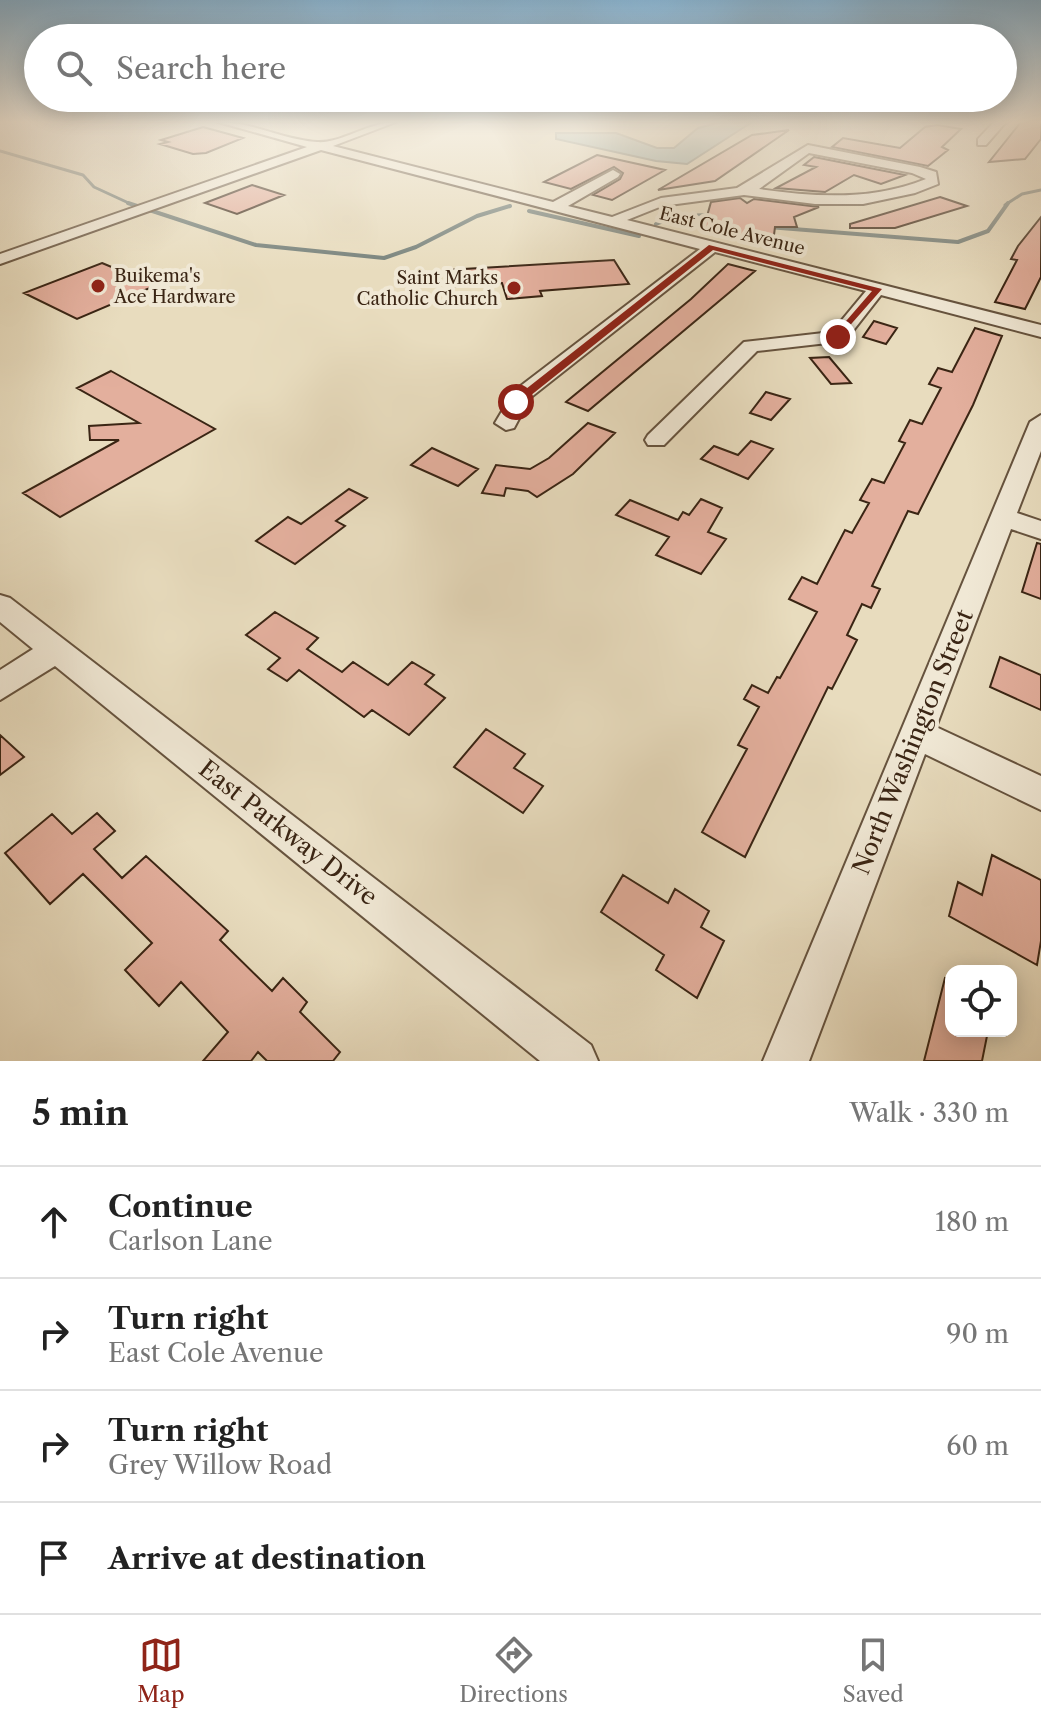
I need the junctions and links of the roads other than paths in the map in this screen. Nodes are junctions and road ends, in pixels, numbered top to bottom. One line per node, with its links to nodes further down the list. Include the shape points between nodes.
1 (250, 172): 10 (street)
2 (416, 172): 7 (street, East Cole Avenue)
3 (770, 172): 6 (street)
4 (920, 172): 6 (street, via 933,181 874,198 824,202)
5 (613, 174): 7 (street)
6 (743, 191): 8 (street, via 652,202)
7 (555, 207): 8 (street, East Cole Avenue)
8 (613, 222): 9 (street, East Cole Avenue)
9 (712, 247): 11 (street, East Cole Avenue); 14 (street, via 529,388)
10 (0, 259)
11 (877, 289): 12 (street, East Cole Avenue); 15 (street, via 838,337 751,346)
12 (1041, 331)
13 (1041, 422): 16 (street, North Washington Street)
14 (506, 423)
15 (656, 440)
16 (1003, 517): 17 (street); 21 (street, North Washington Street)
17 (1041, 530)
18 (0, 606): 19 (street, East Parkway Drive)
19 (55, 650): 20 (street); 23 (street, East Parkway Drive)
20 (0, 687)
21 (917, 734): 22 (street); 24 (street, North Washington Street)
22 (1041, 794)
23 (575, 1061)
24 (786, 1061)

